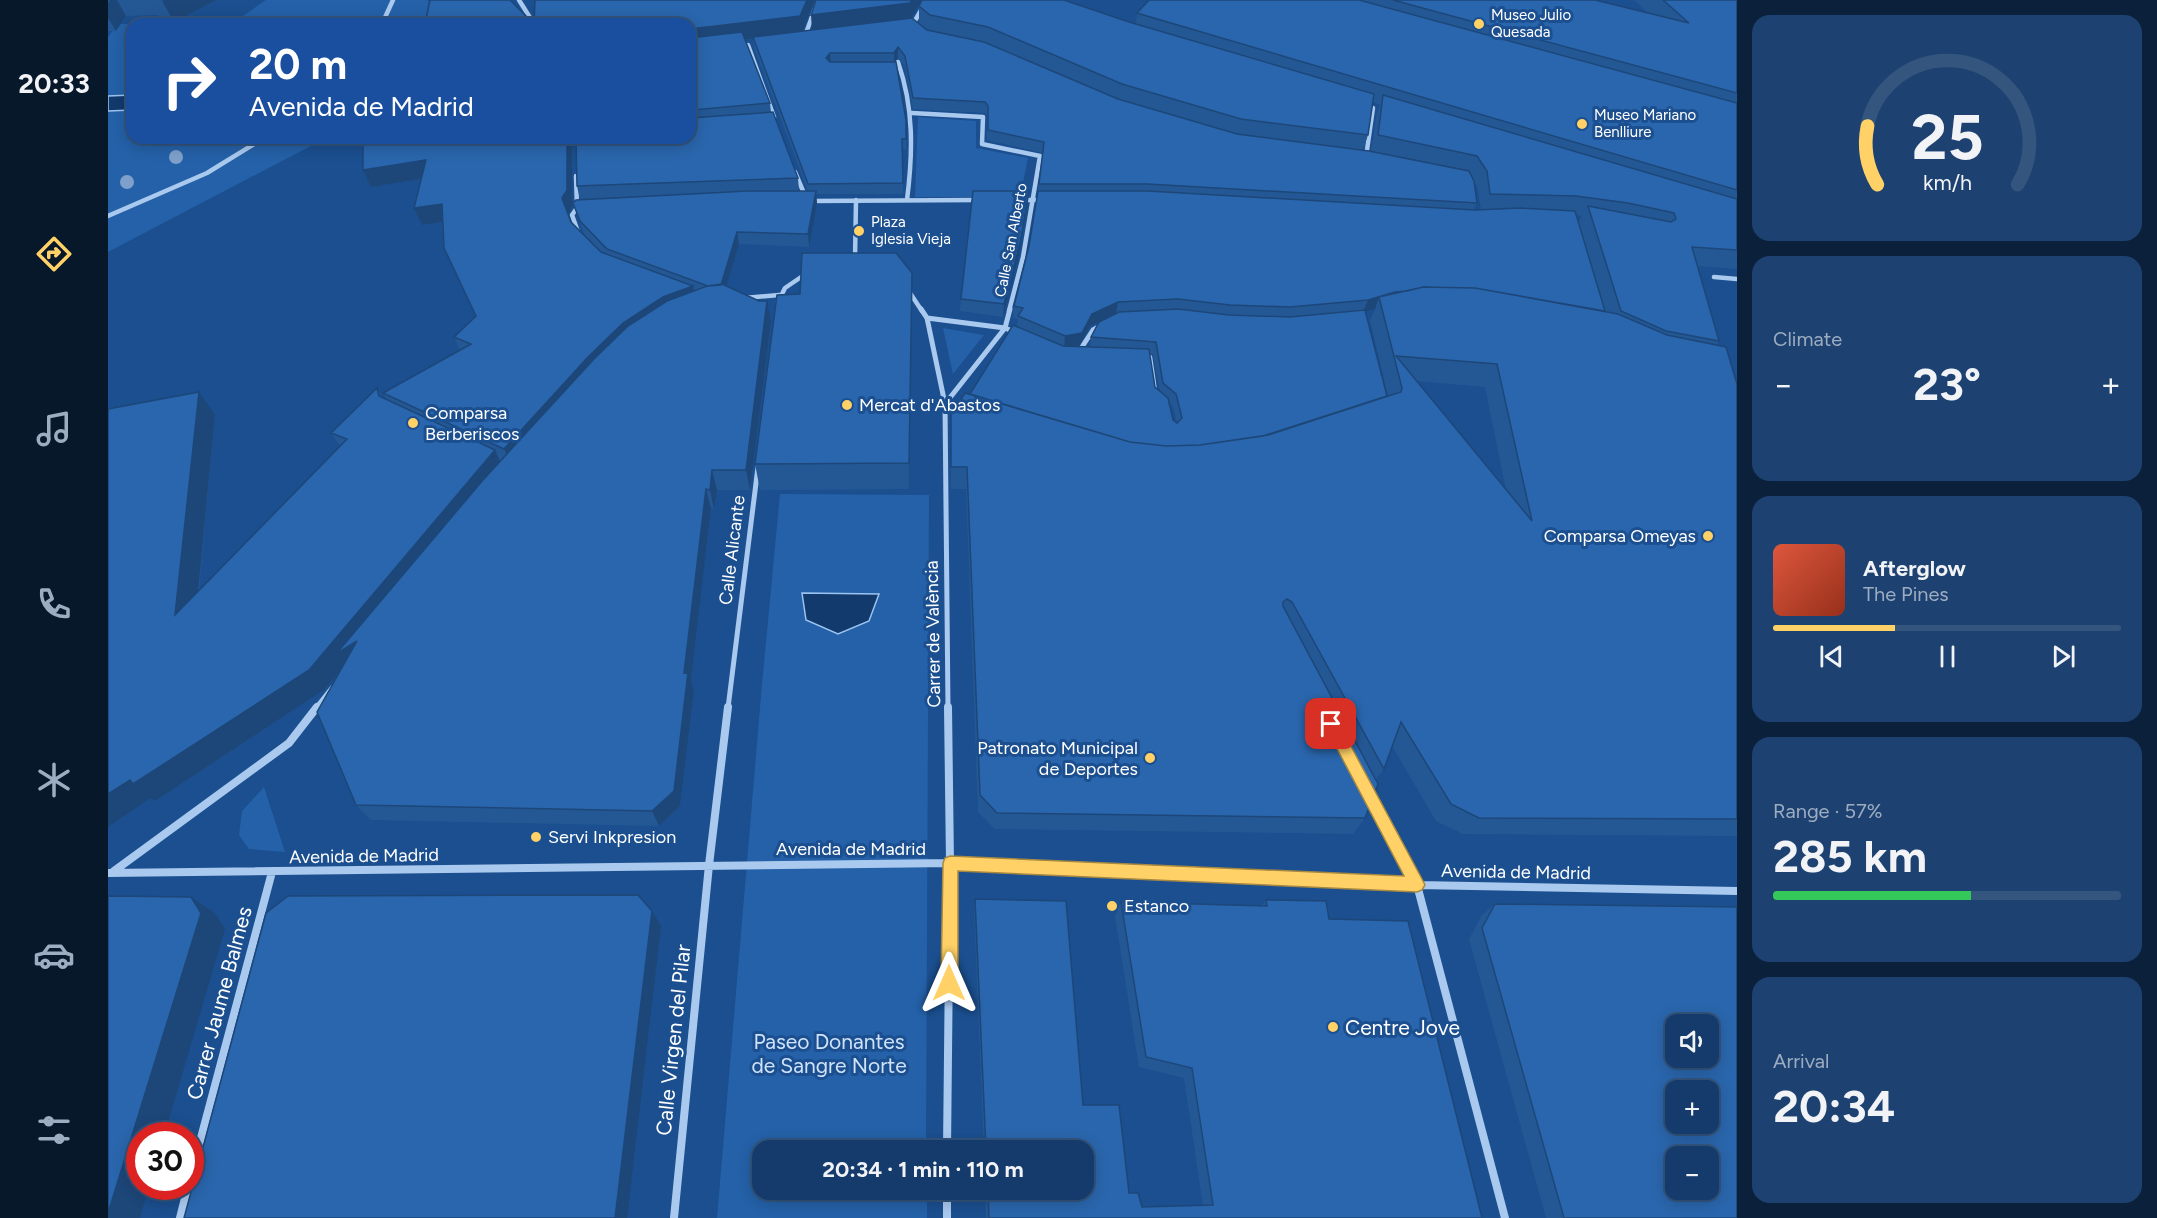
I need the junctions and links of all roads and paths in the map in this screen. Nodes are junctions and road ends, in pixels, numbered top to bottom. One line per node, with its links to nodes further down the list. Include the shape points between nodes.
1 (393, 0): 5 (street)
2 (519, 0): 6 (street)
3 (819, 0): 11 (street)
4 (927, 0): 7 (street)
5 (385, 18)
6 (530, 18)
7 (913, 24): 8 (street); 9 (street)
8 (902, 26)
9 (921, 30)
10 (816, 36): 11 (street)
11 (805, 38): 12 (street)
12 (793, 39)
13 (759, 43): 14 (street)
14 (748, 45): 15 (street); 23 (street)
15 (736, 46)
16 (898, 62): 18 (street)
17 (889, 68): 18 (street)
18 (901, 68): 22 (street)
19 (1363, 105): 20 (street)
20 (1373, 108): 21 (street); 26 (street)
21 (1384, 111)
22 (912, 113): 32 (street, via 914,151); 37 (street, Calle San Alberto, via 983,117 982,144 1040,156)
23 (777, 124)
24 (254, 144): 40 (street, via 207,173)
25 (1354, 155): 26 (street)
26 (1366, 157): 27 (street)
27 (1378, 159)
28 (794, 168): 36 (street)
29 (576, 173): 38 (street)
30 (796, 200): 36 (street)
31 (856, 200): 32 (street); 36 (street); 43 (street)
32 (907, 200): 33 (street)
33 (986, 200)
34 (1019, 200): 37 (street)
35 (1054, 200): 37 (street)
36 (807, 201)
37 (1030, 201): 54 (street, Calle San Alberto, via 1023,257)
38 (577, 208): 39 (street); 41 (street, via 572,215)
39 (589, 208)
40 (108, 216)
41 (580, 236)
42 (845, 263): 43 (street)
43 (855, 263): 44 (street)
44 (864, 265)
45 (814, 270): 49 (street, via 793,279)
46 (1714, 277): 48 (street)
47 (900, 279): 52 (street, Carrer de València)
48 (1737, 279)
49 (779, 295): 50 (street); 51 (street)
50 (737, 299)
51 (777, 307)
52 (927, 318): 54 (street); 61 (street, Carrer de València)
53 (1104, 323): 56 (street, via 1093,330 1084,348)
54 (1005, 328): 55 (street); 61 (street)
55 (1024, 336)
56 (1077, 352): 57 (street); 58 (lane)
57 (1070, 353)
58 (1087, 353)
59 (1140, 356): 60 (lane, via 1150,357)
60 (1156, 397)
61 (945, 404): 62 (street); 66 (street, Carrer de València)
62 (968, 411)
63 (758, 461): 67 (street, Calle Alicante)
64 (337, 681): 68 (street, via 288,743)
65 (1367, 791): 70 (street)
66 (950, 863): 67 (street, Avenida de Madrid); 70 (street, Avenida de Madrid); 73 (street)
67 (709, 865): 69 (street, Avenida de Madrid); 77 (street, Calle Virgen del Pilar)
68 (111, 872): 69 (street, Avenida de Madrid)
69 (272, 872): 72 (street, Carrer Jaume Balmes)
70 (1417, 885): 71 (street, Avenida de Madrid); 79 (street)
71 (1737, 891)
72 (204, 1127)
73 (948, 1140)
74 (184, 1200): 76 (street)
75 (947, 1200): 78 (street)
76 (180, 1218)
77 (674, 1218)
78 (947, 1218)
79 (1505, 1218)

